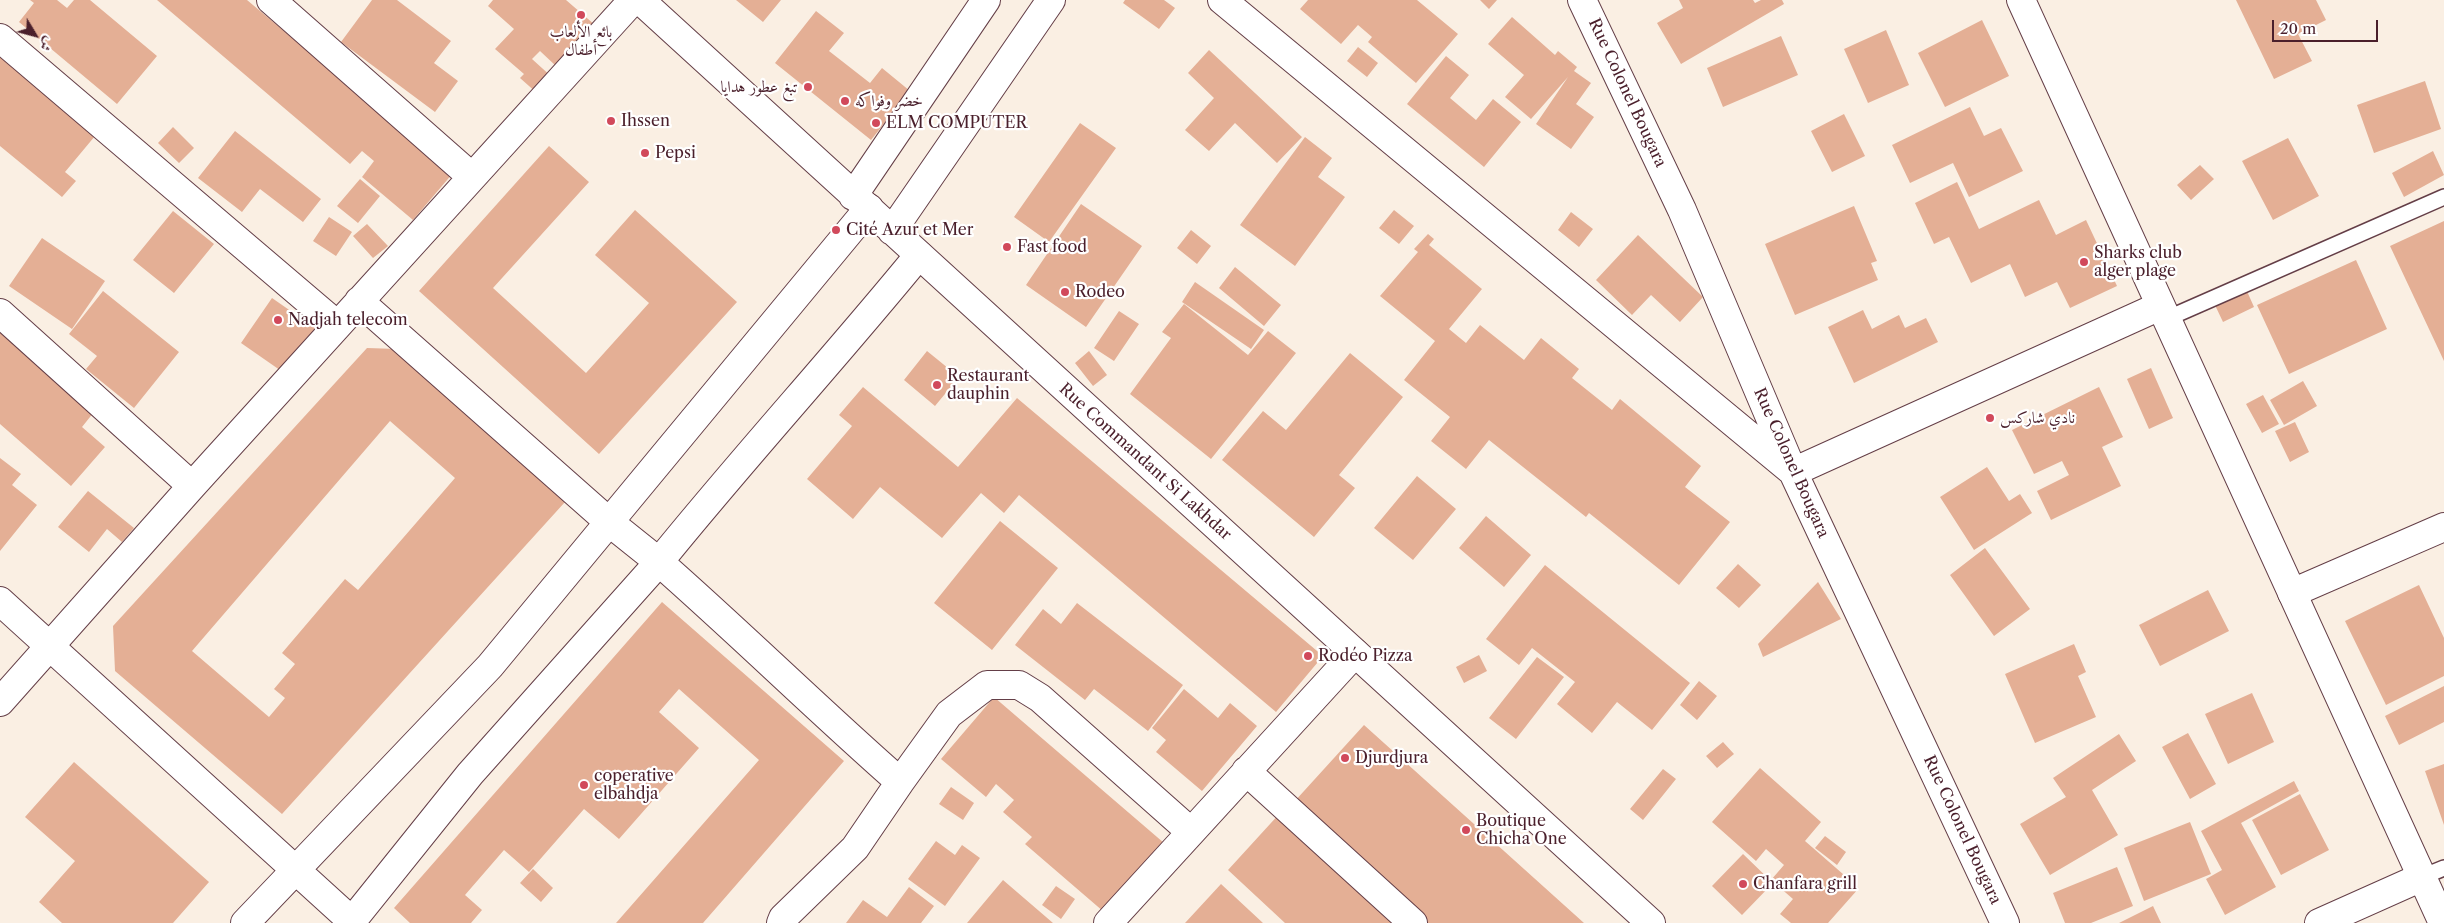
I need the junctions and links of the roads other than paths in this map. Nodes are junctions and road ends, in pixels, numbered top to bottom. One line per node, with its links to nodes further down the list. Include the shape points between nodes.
1 (271, 0): 10 (street)
2 (633, 0): 10 (street)
3 (640, 0): 12 (street, Rue Commandant Si Lakhdar)
4 (986, 0): 12 (street)
5 (1051, 0): 13 (street)
6 (1222, 0): 19 (street)
7 (1582, 0): 19 (street, Rue Colonel Bougara, via 1682,210)
8 (2021, 0): 16 (street)
9 (0, 38): 18 (street)
10 (472, 176): 15 (street)
11 (2444, 197): 16 (lane)
12 (861, 202): 13 (street, Rue Commandant Si Lakhdar); 21 (street)
13 (892, 231): 14 (street, Rue Commandant Si Lakhdar)
14 (919, 255): 23 (street); 27 (street, Rue Commandant Si Lakhdar)
15 (359, 301): 18 (street); 21 (street)
16 (2163, 312): 19 (street); 24 (street)
17 (0, 313): 20 (street)
18 (337, 326): 20 (street)
19 (1793, 472): 40 (street, Rue Colonel Bougara)
20 (192, 486): 26 (street)
21 (609, 522): 23 (street); 32 (street, via 490,666)
22 (2444, 526): 24 (street)
23 (659, 562): 30 (street); 34 (street, via 470,774)
24 (2292, 593): 33 (street)
25 (0, 600): 26 (street)
26 (51, 646): 28 (street); 32 (street)
27 (1355, 653): 29 (street); 39 (street, Rue Commandant Si Lakhdar)
28 (0, 702)
29 (1246, 771): 31 (street); 38 (street)
30 (900, 782): 31 (street, via 948,714 987,685 1019,685 1040,698); 37 (street, via 855,848 783,918)
31 (1191, 832): 35 (street)
32 (296, 868): 34 (street); 36 (street)
33 (2433, 872): 41 (street); 42 (street)
34 (353, 922)
35 (1111, 922)
36 (245, 923)
37 (782, 923)
38 (1413, 923)
39 (1651, 923)
40 (2005, 923)
41 (2319, 923)
42 (2443, 923)

